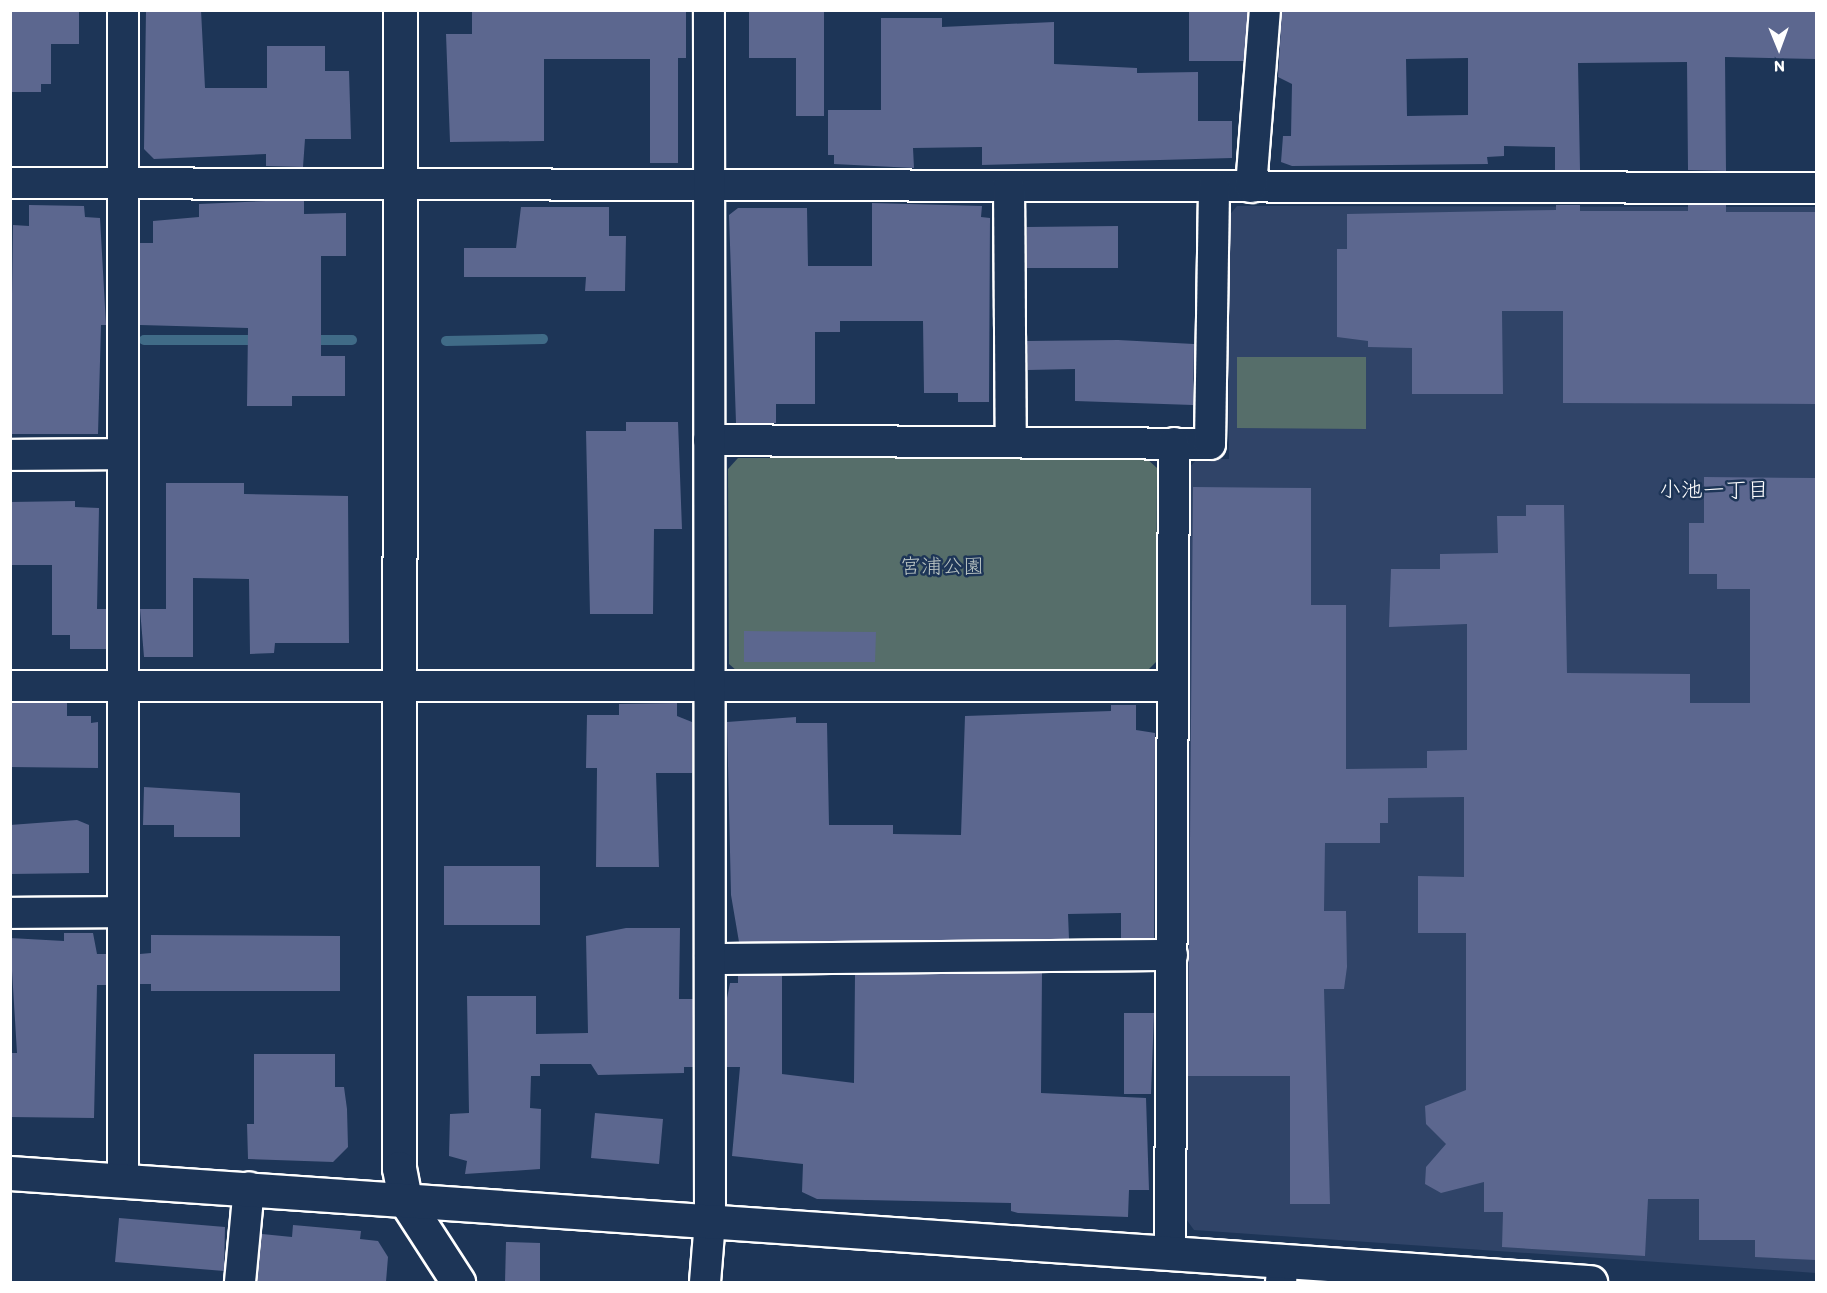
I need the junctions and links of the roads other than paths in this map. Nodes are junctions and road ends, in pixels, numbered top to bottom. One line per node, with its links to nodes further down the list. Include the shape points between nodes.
1 (123, 10): 6 (street)
2 (400, 10): 7 (street)
3 (709, 10): 8 (street)
4 (1265, 10): 11 (street)
5 (10, 183): 6 (street)
6 (123, 183): 7 (street); 16 (street)
7 (400, 185): 8 (street); 22 (street)
8 (709, 186): 9 (street); 13 (street)
9 (1009, 186): 10 (street); 14 (street)
10 (1214, 187): 11 (street); 15 (street, via 1210,444)
11 (1251, 187): 12 (street)
12 (1816, 188)
13 (709, 440): 14 (street); 21 (street)
14 (1011, 442): 15 (street)
15 (1174, 443): 20 (street)
16 (123, 454): 17 (street); 19 (street)
17 (10, 455)
18 (10, 686): 19 (street)
19 (123, 686): 22 (street); 23 (street)
20 (1173, 686): 21 (street); 25 (street)
21 (710, 687): 22 (street); 26 (street)
22 (399, 688): 30 (street, via 399,1168)
23 (123, 912): 24 (street); 28 (street)
24 (10, 913)
25 (1172, 955): 26 (street); 32 (street)
26 (710, 959): 31 (street)
27 (10, 1173): 28 (street)
28 (123, 1180): 29 (street)
29 (249, 1187): 30 (street); 34 (street)
30 (405, 1200): 31 (street); 35 (street)
31 (710, 1221): 32 (street); 36 (street)
32 (1170, 1253): 33 (street)
33 (1282, 1272): 37 (street)
34 (240, 1282)
35 (458, 1282)
36 (705, 1282)
37 (1590, 1282)

